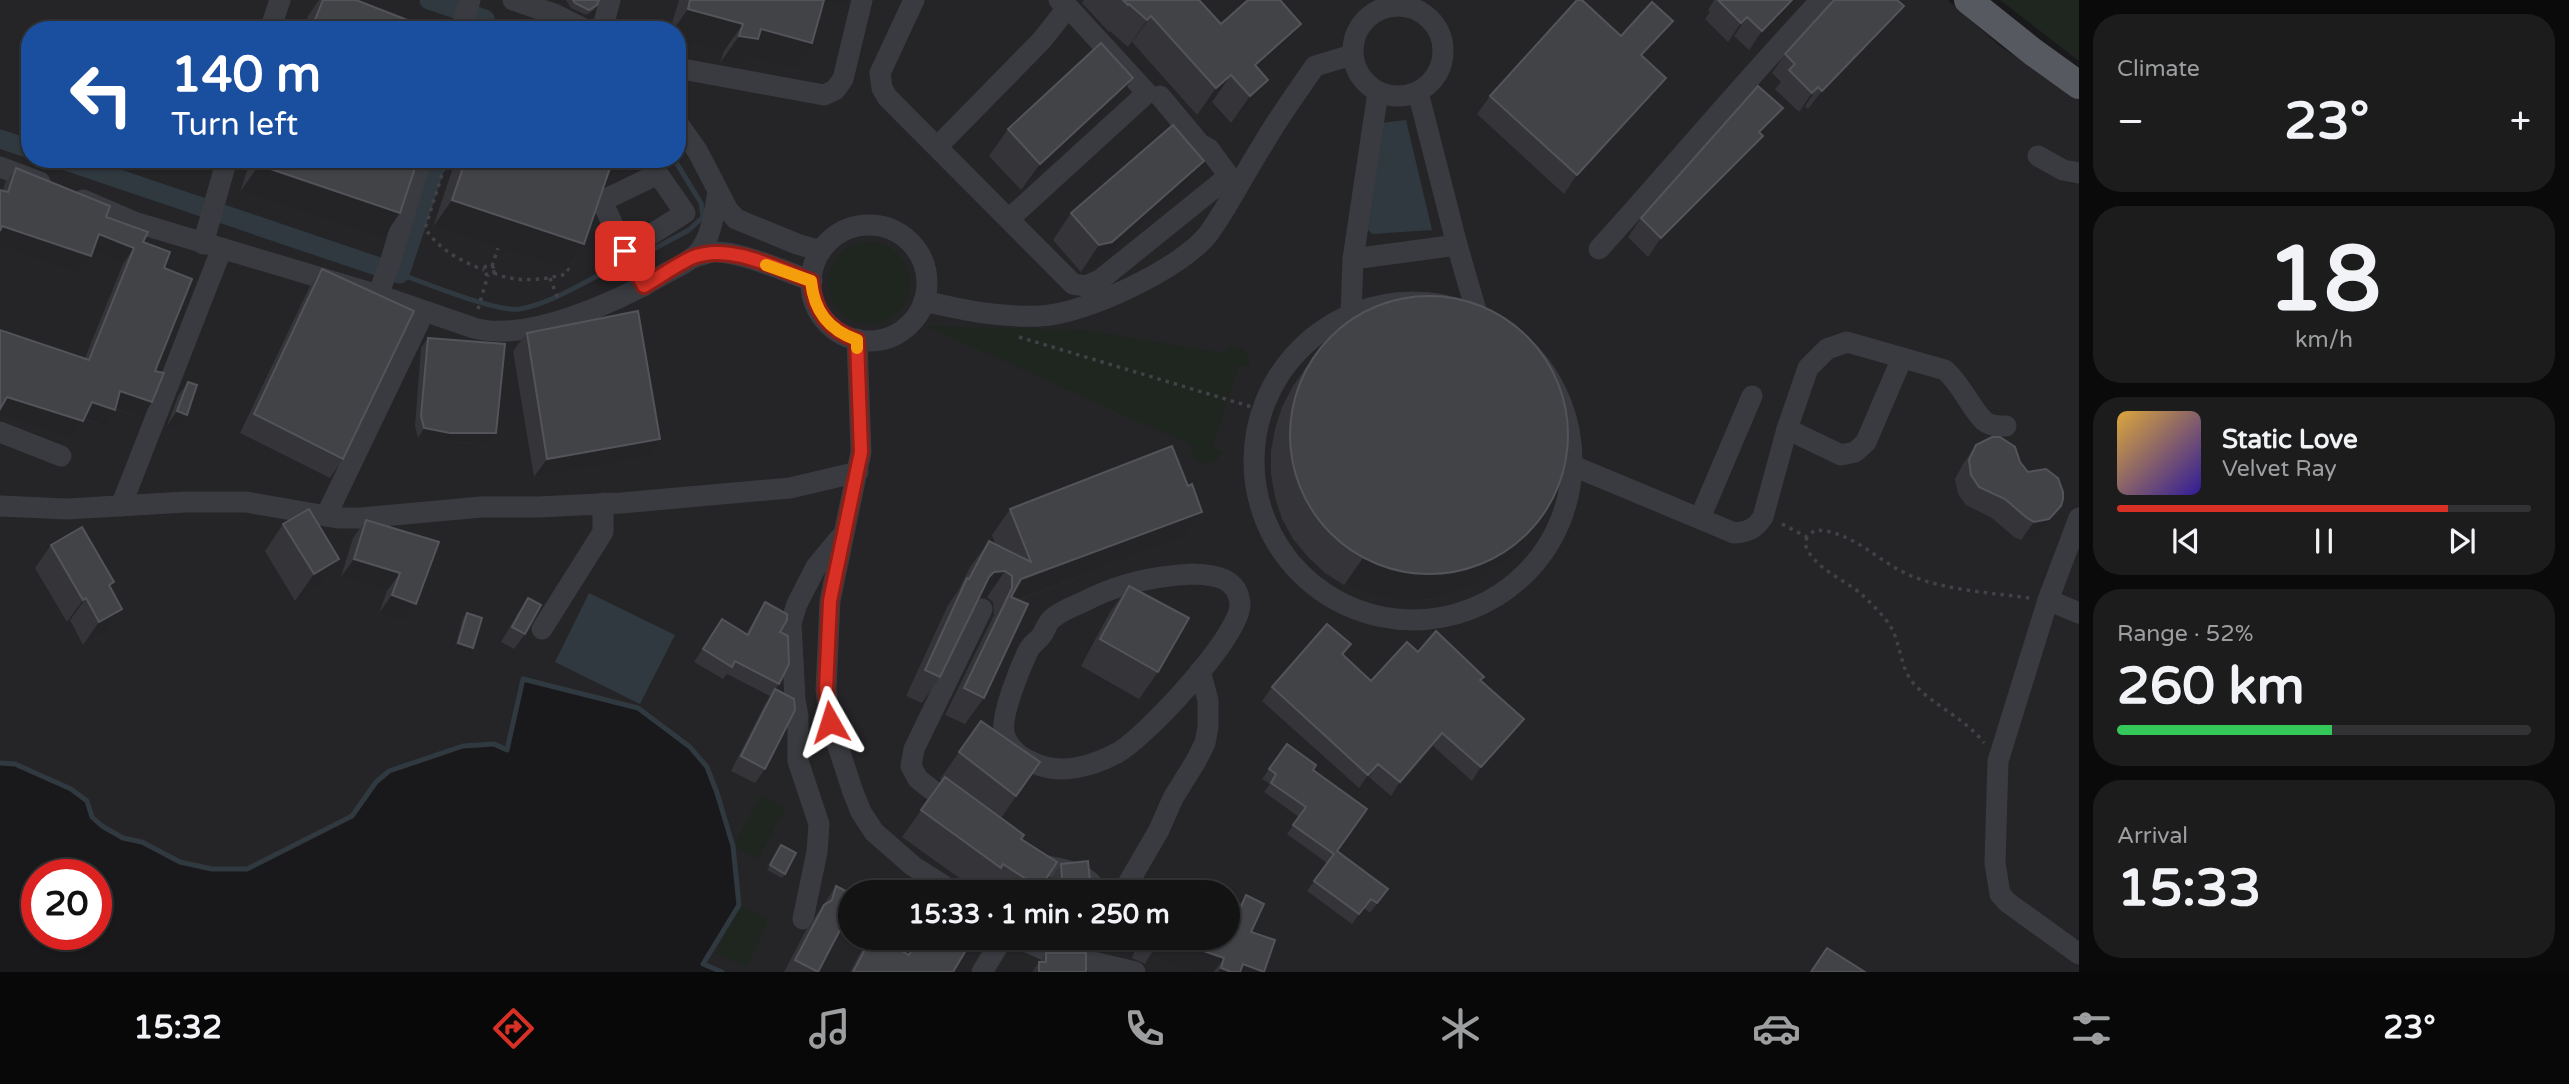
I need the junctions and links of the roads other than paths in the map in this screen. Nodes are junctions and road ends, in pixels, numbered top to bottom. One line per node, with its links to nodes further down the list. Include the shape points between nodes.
1 (280, 0): 11 (lane)
2 (513, 0): 12 (lane)
3 (610, 0): 13 (lane)
4 (862, 0): 15 (lane, via 843,79 824,95)
5 (914, 0): 21 (lane, via 880,73 882,88)
6 (1822, 0): 32 (lane)
7 (1968, 0): 16 (main road)
8 (1063, 3): 21 (lane, via 1042,40); 29 (lane, via 1147,93)
9 (1410, 3): 10 (lane); 18 (lane, via 1430,19 1442,41 1441,65)
10 (1385, 4): 14 (lane, via 1360,25)
11 (273, 21)
12 (567, 21)
13 (604, 21)
14 (1352, 55): 17 (lane, via 1365,83); 27 (lane, via 1315,66)
15 (686, 70)
16 (2079, 85)
17 (1378, 92): 18 (lane, via 1398,96); 36 (lane)
18 (1419, 92): 30 (lane)
19 (1160, 96): 27 (lane)
20 (686, 135): 28 (lane)
21 (938, 146): 29 (lane)
22 (2038, 156): 26 (lane)
23 (0, 167): 31 (lane, via 134,222)
24 (225, 168): 31 (lane, via 211,219)
25 (418, 168): 37 (lane)
26 (2079, 173)
27 (1233, 182): 29 (lane, via 1086,286 1073,284); 40 (lane, via 1202,241 1149,279 1122,292 1042,316 967,312)
28 (718, 192): 33 (lane, via 736,219); 35 (lane, via 707,239)
29 (1009, 219)
30 (1457, 245): 36 (lane); 43 (lane)
31 (213, 246): 37 (lane); 55 (lane)
32 (1599, 249)
33 (821, 251): 38 (lane); 40 (lane, via 853,227 893,230 916,248 923,261 928,284)
34 (628, 258): 39 (lane)
35 (692, 258): 38 (lane, via 713,252 726,254); 39 (lane)
36 (1353, 259): 42 (lane)
37 (385, 278): 41 (lane)
38 (811, 281): 44 (lane, via 825,321)
39 (644, 286): 41 (lane, via 616,301 509,332 474,328)
40 (924, 300): 44 (lane, via 914,319 894,335)
41 (424, 312): 56 (lane)
42 (1351, 314): 43 (lane, via 1392,302 1436,303); 51 (lane, via 1312,337 1282,370 1262,410 1253,464 1263,519 1291,566 1334,601 1386,619 1441,619 1494,599 1536,563 1543,551 1563,515)
43 (1477, 314): 51 (lane, via 1516,338 1547,373 1566,414)
44 (857, 340): 52 (lane)
45 (1902, 358): 47 (lane, via 1945,370 1984,421); 48 (lane, via 1847,342 1827,349 1808,368); 48 (lane, via 1866,442 1855,452 1841,455)
46 (1752, 396): 57 (lane)
47 (2006, 426)
48 (1787, 429): 57 (lane, via 1763,517 1756,527 1734,533)
49 (0, 432): 50 (lane)
50 (61, 456)
51 (1571, 465): 57 (lane)
52 (858, 472): 53 (lane, via 790,488); 59 (lane)
53 (603, 503): 56 (lane, via 481,507 360,518); 63 (lane, via 603,532)
54 (0, 506): 55 (lane)
55 (121, 506): 56 (lane, via 246,502)
56 (326, 516)
57 (1700, 518)
58 (2079, 518): 60 (lane)
59 (842, 535): 67 (lane, via 827,644 830,722 861,812 874,832); 70 (lane, via 817,566 791,623 798,761 819,824)
60 (2048, 600): 62 (lane); 73 (lane, via 1998,761 1995,863 2000,894 2007,902)
61 (982, 609): 65 (lane, via 914,749 911,766 918,779)
62 (2079, 613)
63 (542, 629)
64 (1199, 671): 64 (lane, via 1140,736 1117,753 1090,764 1049,769 1023,758 1007,742 1003,729 1010,697 1028,649 1049,620 1119,586 1192,575 1229,581 1239,598 1239,613); 69 (lane, via 1208,700 1205,743)
65 (970, 820)
66 (1012, 850): 68 (lane, via 1035,864 1069,870)
67 (935, 880)
68 (1088, 880)
69 (1130, 880)
70 (803, 919)
71 (996, 950): 74 (lane)
72 (1045, 950): 75 (lane)
73 (2079, 954)
74 (982, 972)
75 (1135, 972)

